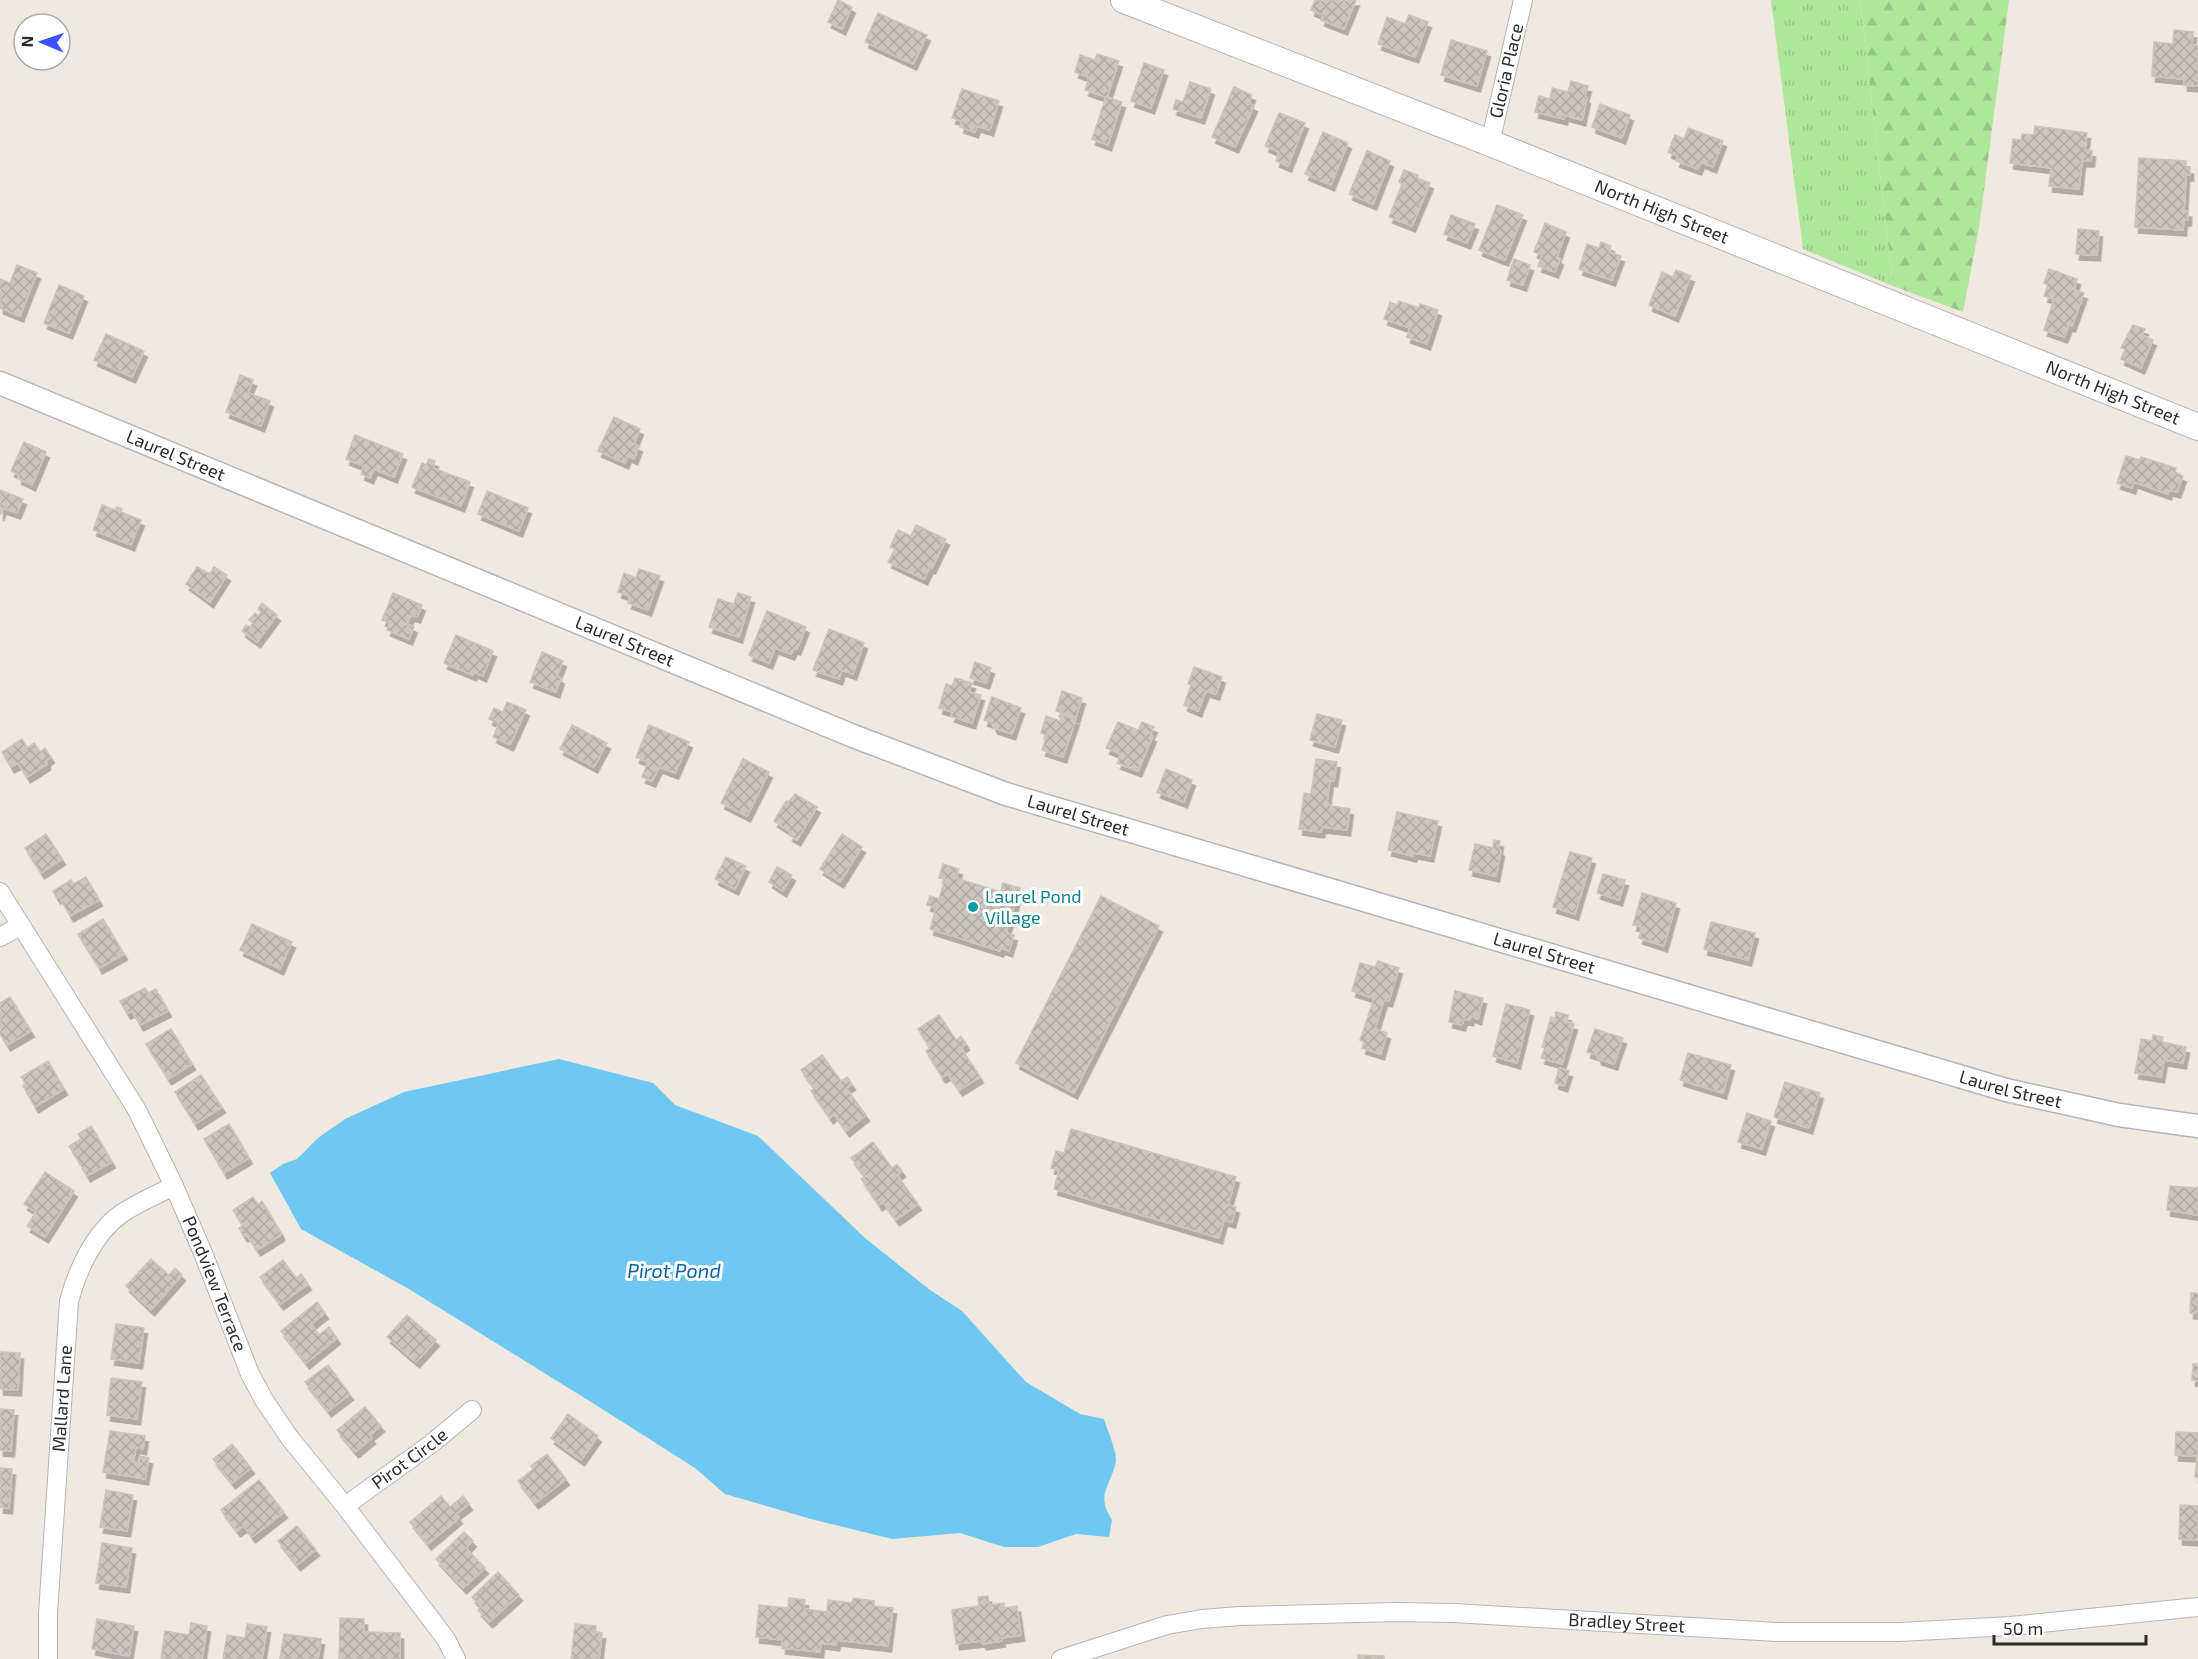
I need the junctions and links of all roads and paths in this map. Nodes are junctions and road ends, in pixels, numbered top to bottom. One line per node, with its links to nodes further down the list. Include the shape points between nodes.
1 (1124, 0): 3 (main road, North High Street)
2 (1523, 0): 3 (street, Gloria Place)
3 (1490, 143): 5 (main road, North High Street)
4 (0, 383): 9 (street, Laurel Street, via 853,736 1006,794 2006,1090 2108,1113)
5 (2198, 427)
6 (0, 892): 7 (street, Pondview Terrace)
7 (20, 926): 8 (street); 10 (street, Pondview Terrace, via 137,1110)
8 (0, 937)
9 (2198, 1126)
10 (174, 1186): 12 (street, Pondview Terrace, via 255,1383 289,1437); 14 (street, Mallard Lane, via 119,1215 98,1238 71,1293)
11 (472, 1410): 12 (street, Pirot Circle)
12 (345, 1506): 15 (street, Pondview Terrace, via 446,1639)
13 (2198, 1607): 16 (street, Bradley Street, via 1999,1627 1899,1632 1777,1632 1454,1613 1240,1616 1167,1625)
14 (48, 1659)
15 (456, 1659)
16 (1061, 1659)

